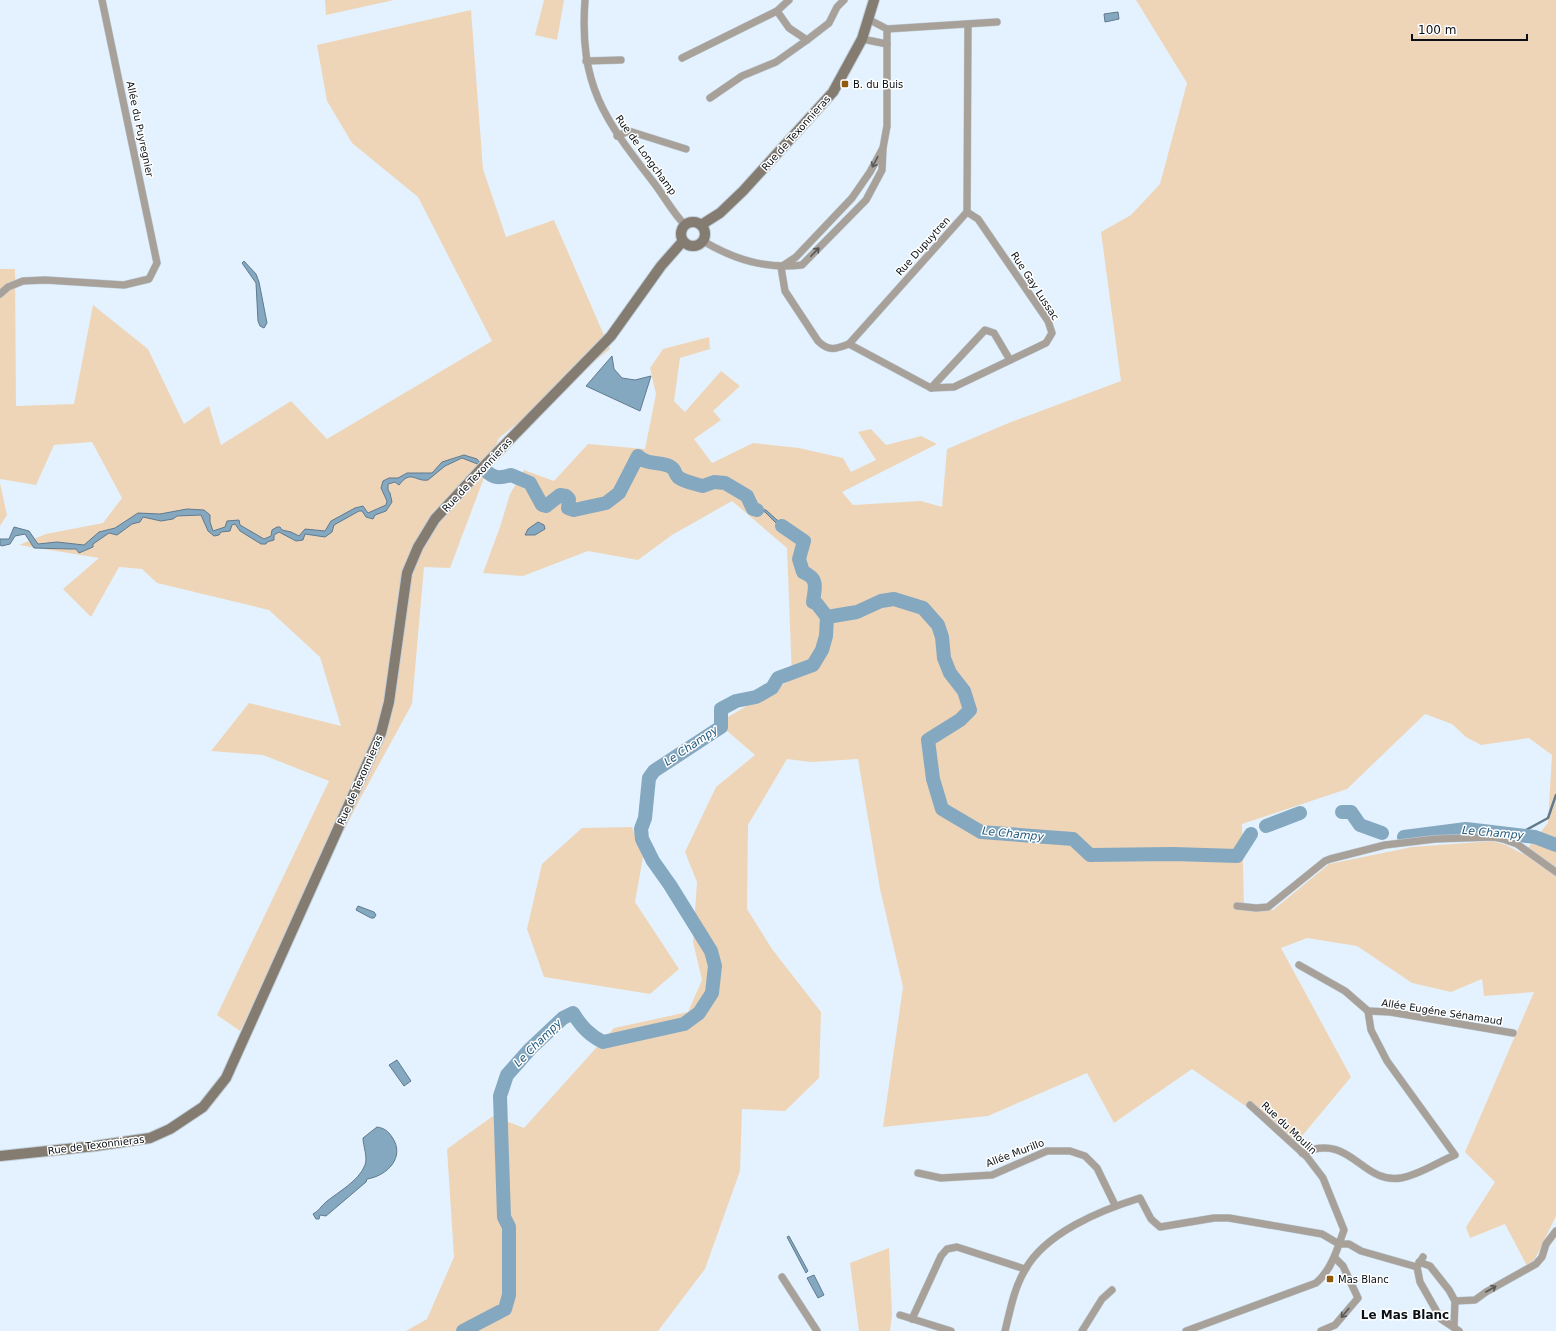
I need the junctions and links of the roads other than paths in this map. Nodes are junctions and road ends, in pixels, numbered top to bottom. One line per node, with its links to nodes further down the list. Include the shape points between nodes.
1 (102, 0): 27 (street, Allée du Puyregnier, via 157,263 149,279 124,285 23,281)
2 (585, 0): 16 (street, Rue de Longchamp, via 583,28)
3 (789, 0): 6 (street)
4 (844, 0): 12 (street, via 837,7 829,23)
5 (874, 0): 7 (main road, Rue de Texonnieras)
6 (777, 11): 12 (street, via 789,28); 14 (street)
7 (868, 19): 10 (street); 11 (main road, Rue de Texonnieras)
8 (997, 22): 9 (street)
9 (968, 24): 10 (street); 21 (street)
10 (887, 29): 13 (street)
11 (862, 39): 13 (street); 23 (main road, Rue de Texonnieras, via 833,92 816,112 720,213)
12 (807, 40): 17 (street, via 776,62 742,76)
13 (887, 44): 19 (street, via 887,126)
14 (682, 58)
15 (621, 60): 16 (street)
16 (586, 61): 18 (street, Rue de Longchamp, via 598,100)
17 (710, 98)
18 (617, 136): 20 (street, via 629,131); 22 (street, Rue de Longchamp)
19 (883, 148): 26 (street, one-way to 26, via 852,198 796,257); 26 (street, one-way to 19, via 802,265 866,200 882,170)
20 (686, 149)
21 (967, 212): 28 (street, Rue Dupuytren); 29 (street, Rue Gay Lussac, via 978,219 1048,321 1052,333 1046,343)
22 (685, 225): 23 (main road, via 693,222); 24 (main road, via 681,233)
23 (701, 225): 25 (main road, via 705,232)
24 (683, 241): 25 (main road, via 693,246); 38 (main road, Rue de Texonnieras, via 661,266 611,336 435,519 418,547 407,573 389,702 381,733 226,1078 203,1107 170,1129 150,1138)
25 (703, 241): 26 (street, via 746,260)
26 (781, 267): 28 (street, via 785,291 790,302 818,341 832,350)
27 (0, 294)
28 (849, 344): 30 (street)
29 (1010, 360): 30 (street, Rue Gay Lussac, via 954,387); 30 (street, via 994,332 985,330)
30 (932, 388)
31 (1556, 872): 32 (street, via 1517,844 1504,839 1434,839 1385,845 1330,859 1273,904 1263,908)
32 (1237, 906)
33 (1299, 966): 34 (street, via 1345,991)
34 (1368, 1011): 35 (street, Allée Eugéne Sénamaud, via 1390,1012); 37 (street, via 1371,1030 1387,1061 1454,1155 1400,1178 1372,1172 1341,1151 1328,1147 1315,1147)
35 (1513, 1033)
36 (1250, 1105): 37 (street, Rue du Moulin)
37 (1302, 1153): 42 (street, Rue du Moulin, via 1324,1178 1344,1230)
38 (0, 1156)
39 (918, 1172): 40 (street, Allée Murillo, via 941,1178 992,1175 1047,1151 1070,1151 1084,1156 1097,1168)
40 (1115, 1205): 42 (street, via 1140,1198 1151,1220 1160,1227 1229,1218 1322,1234); 45 (street, via 1061,1233)
41 (1556, 1231): 48 (street, one-way to 41, via 1475,1300 1536,1264)
42 (1339, 1244): 43 (street, Rue du Moulin); 44 (street, via 1349,1244 1361,1250)
43 (1335, 1258): 56 (street, Rue du Moulin, via 1324,1276 1316,1283); 57 (street, one-way to 57, via 1343,1266 1358,1298 1335,1326)
44 (1420, 1262): 48 (street, via 1430,1266); 51 (street, via 1420,1282 1442,1319)
45 (1025, 1269): 50 (street, via 957,1247 947,1249 941,1256); 54 (street)
46 (782, 1277): 52 (street)
47 (1112, 1290): 55 (street, via 1102,1299)
48 (1455, 1301): 51 (street)
49 (900, 1315): 50 (street)
50 (912, 1319): 53 (street)
51 (1457, 1329)
52 (817, 1331)
53 (951, 1331)
54 (1004, 1331)
55 (1082, 1331)
56 (1186, 1331)
57 (1321, 1331)

